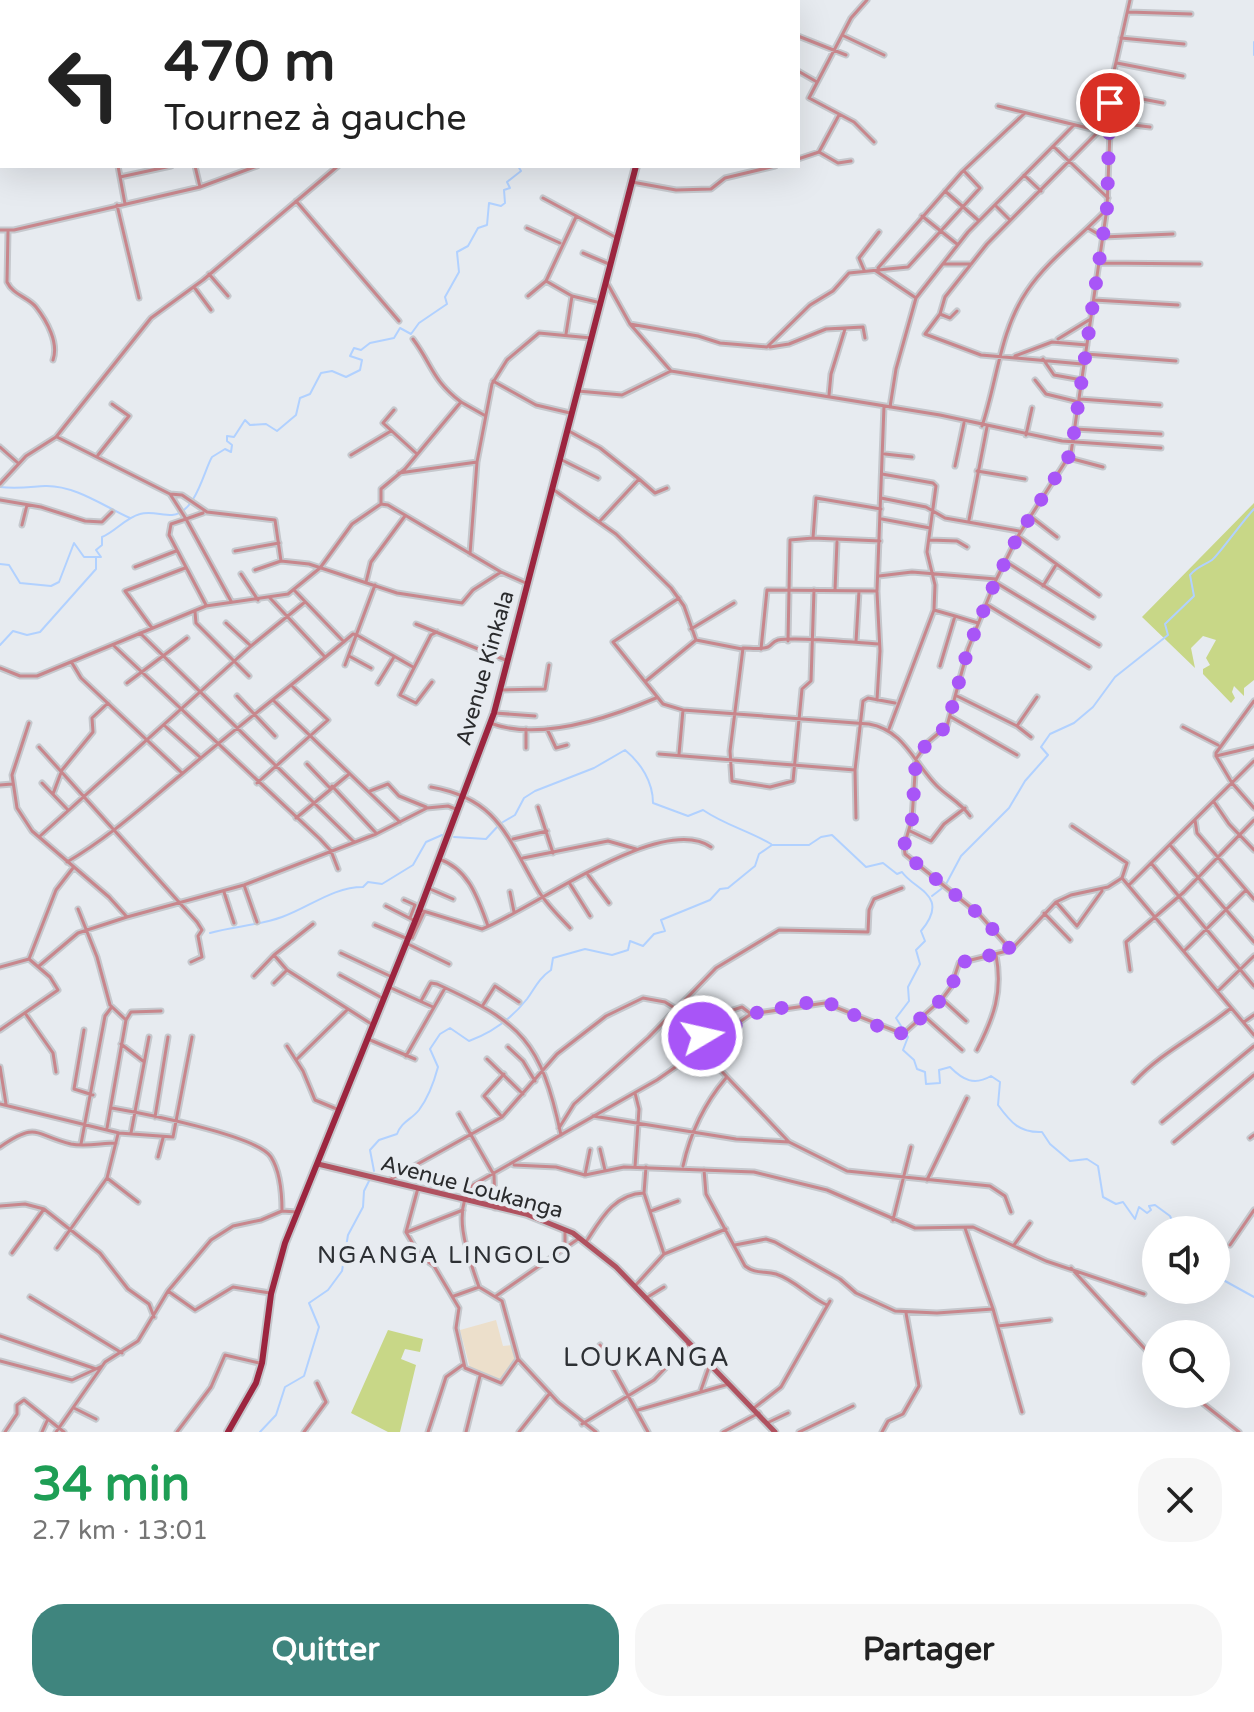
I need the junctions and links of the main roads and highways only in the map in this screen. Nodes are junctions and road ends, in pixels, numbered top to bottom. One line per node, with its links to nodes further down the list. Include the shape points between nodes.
1 (636, 168): 2 (main road, Avenue Kinkala, via 494,713)
2 (318, 1164): 3 (main road, Avenue Kinkala, via 277,1265 256,1383); 4 (main road, Avenue Loukanga, via 464,1198 565,1229 635,1286)
3 (228, 1432)
4 (775, 1432)

